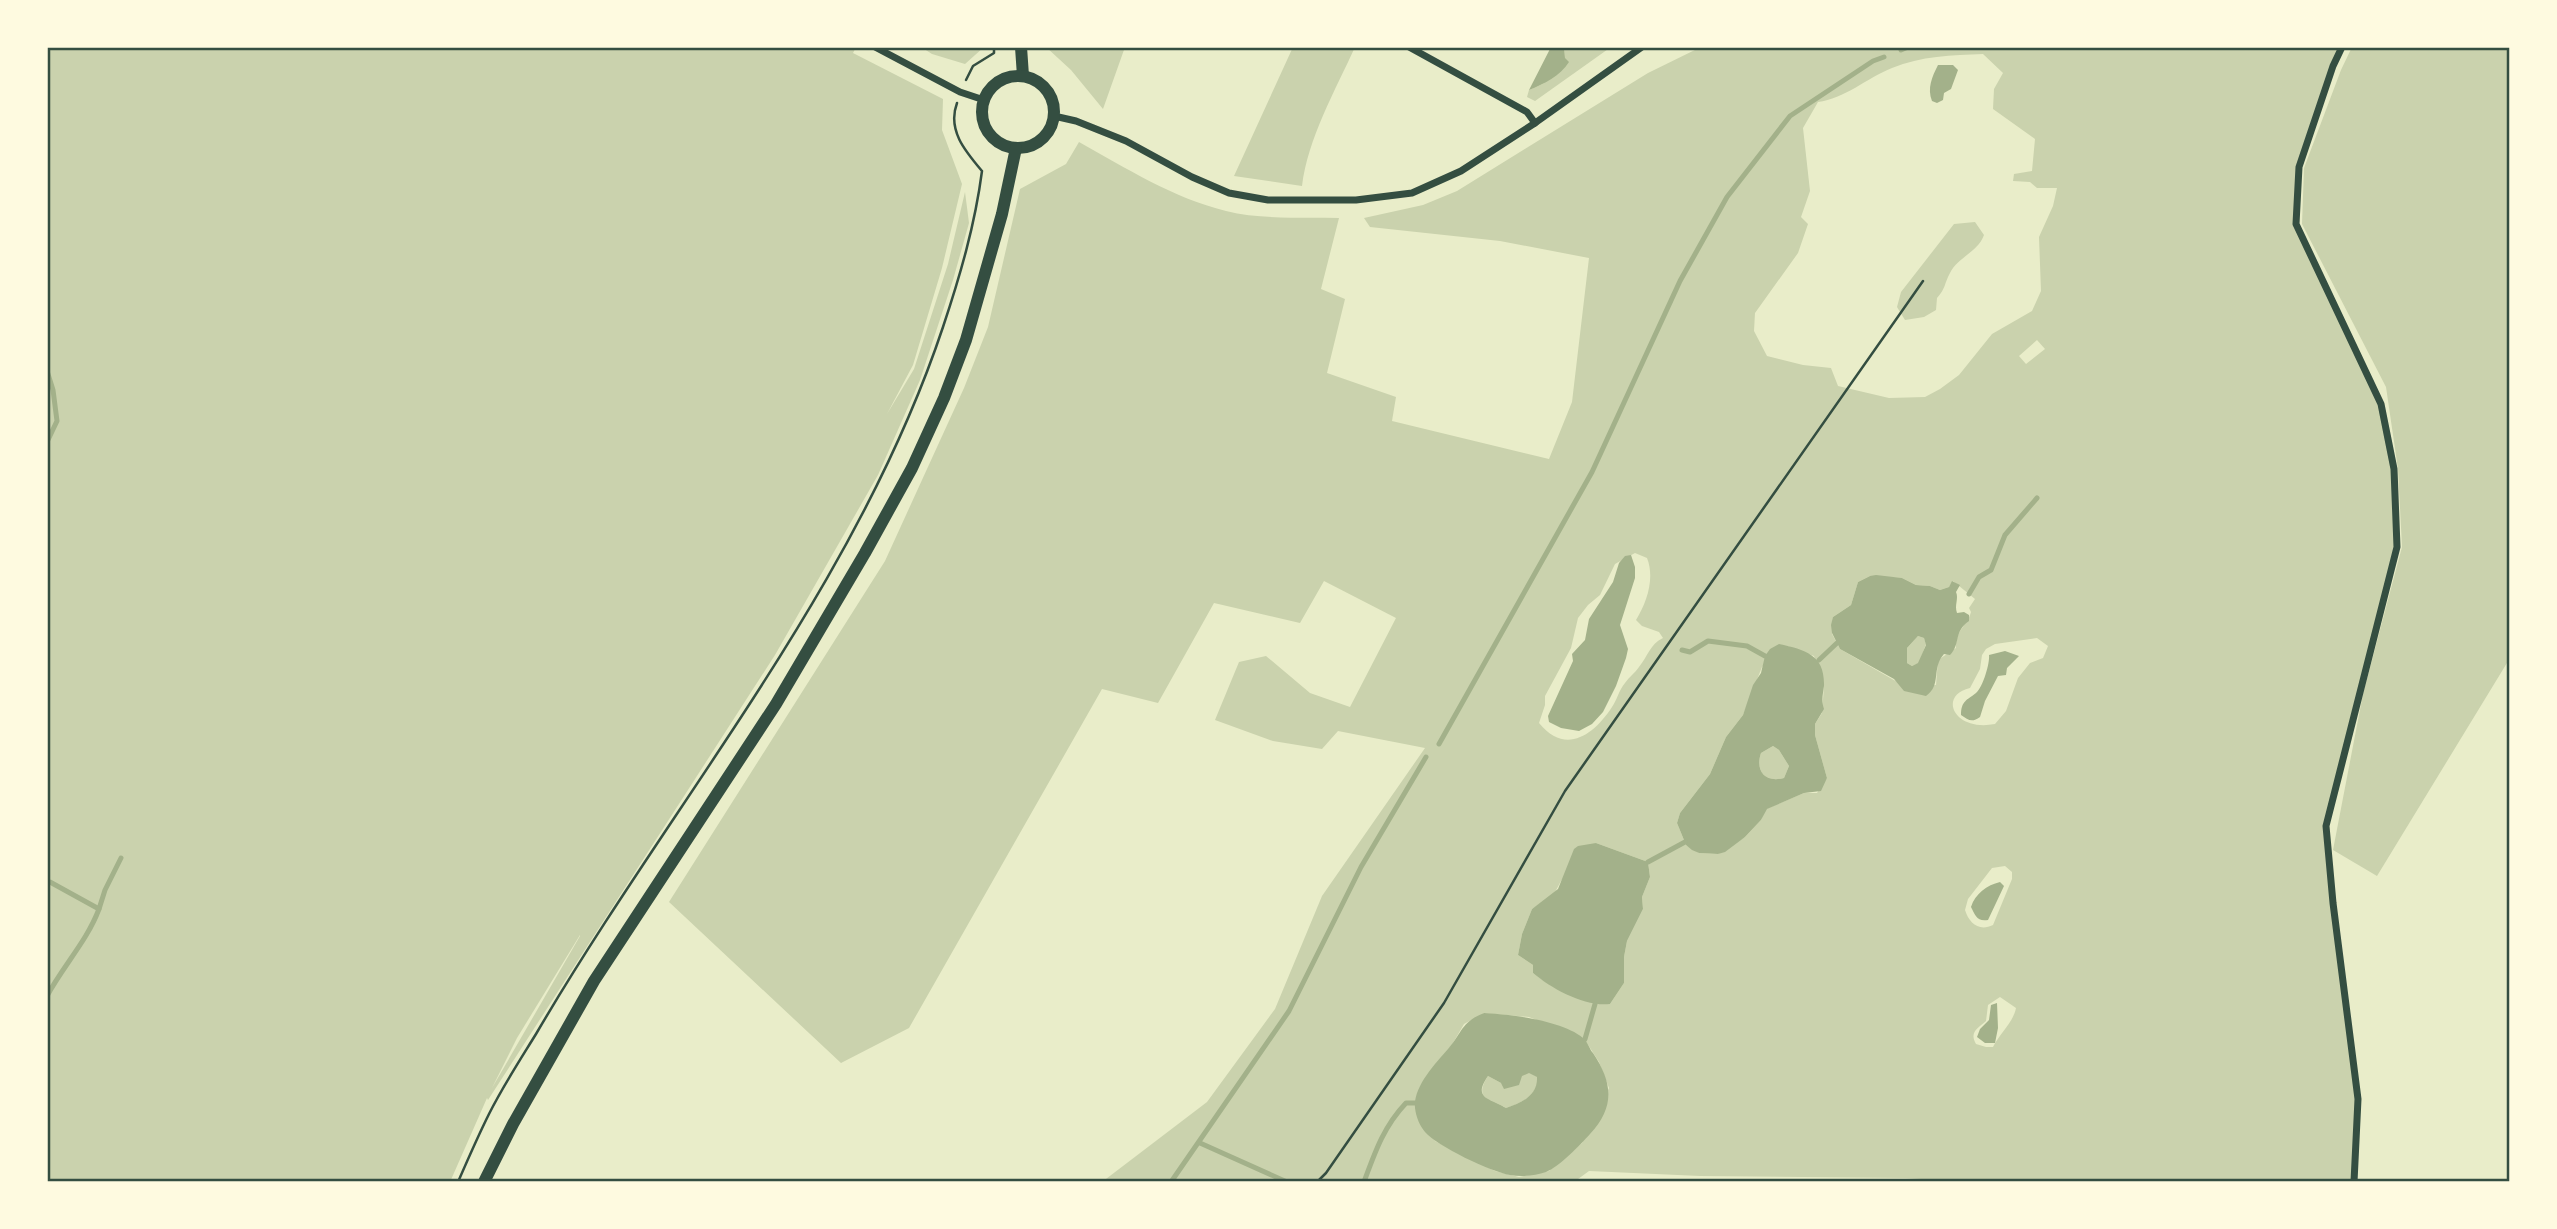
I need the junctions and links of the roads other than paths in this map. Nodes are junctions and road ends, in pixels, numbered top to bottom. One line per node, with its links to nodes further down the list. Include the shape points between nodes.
1 (876, 47): 7 (street)
2 (1021, 47): 6 (main road)
3 (1409, 47): 9 (street, via 1527,112)
4 (1642, 47): 9 (street)
5 (2342, 47): 12 (street, via 2299,167 2296,224 2381,404 2394,469 2397,547 2326,827 2358,1099)
6 (1023, 76): 7 (main road, via 996,84); 8 (main road, via 1043,86 1054,104)
7 (984, 100): 10 (main road, via 988,132 1005,146)
8 (1054, 116): 9 (street, via 1126,141 1229,193 1268,200 1356,201 1412,193 1461,172); 10 (main road, via 1038,143)
9 (1535, 123)
10 (1016, 148): 11 (main road, via 966,340 912,468 776,704 593,981)
11 (484, 1182)
12 (2354, 1182)

